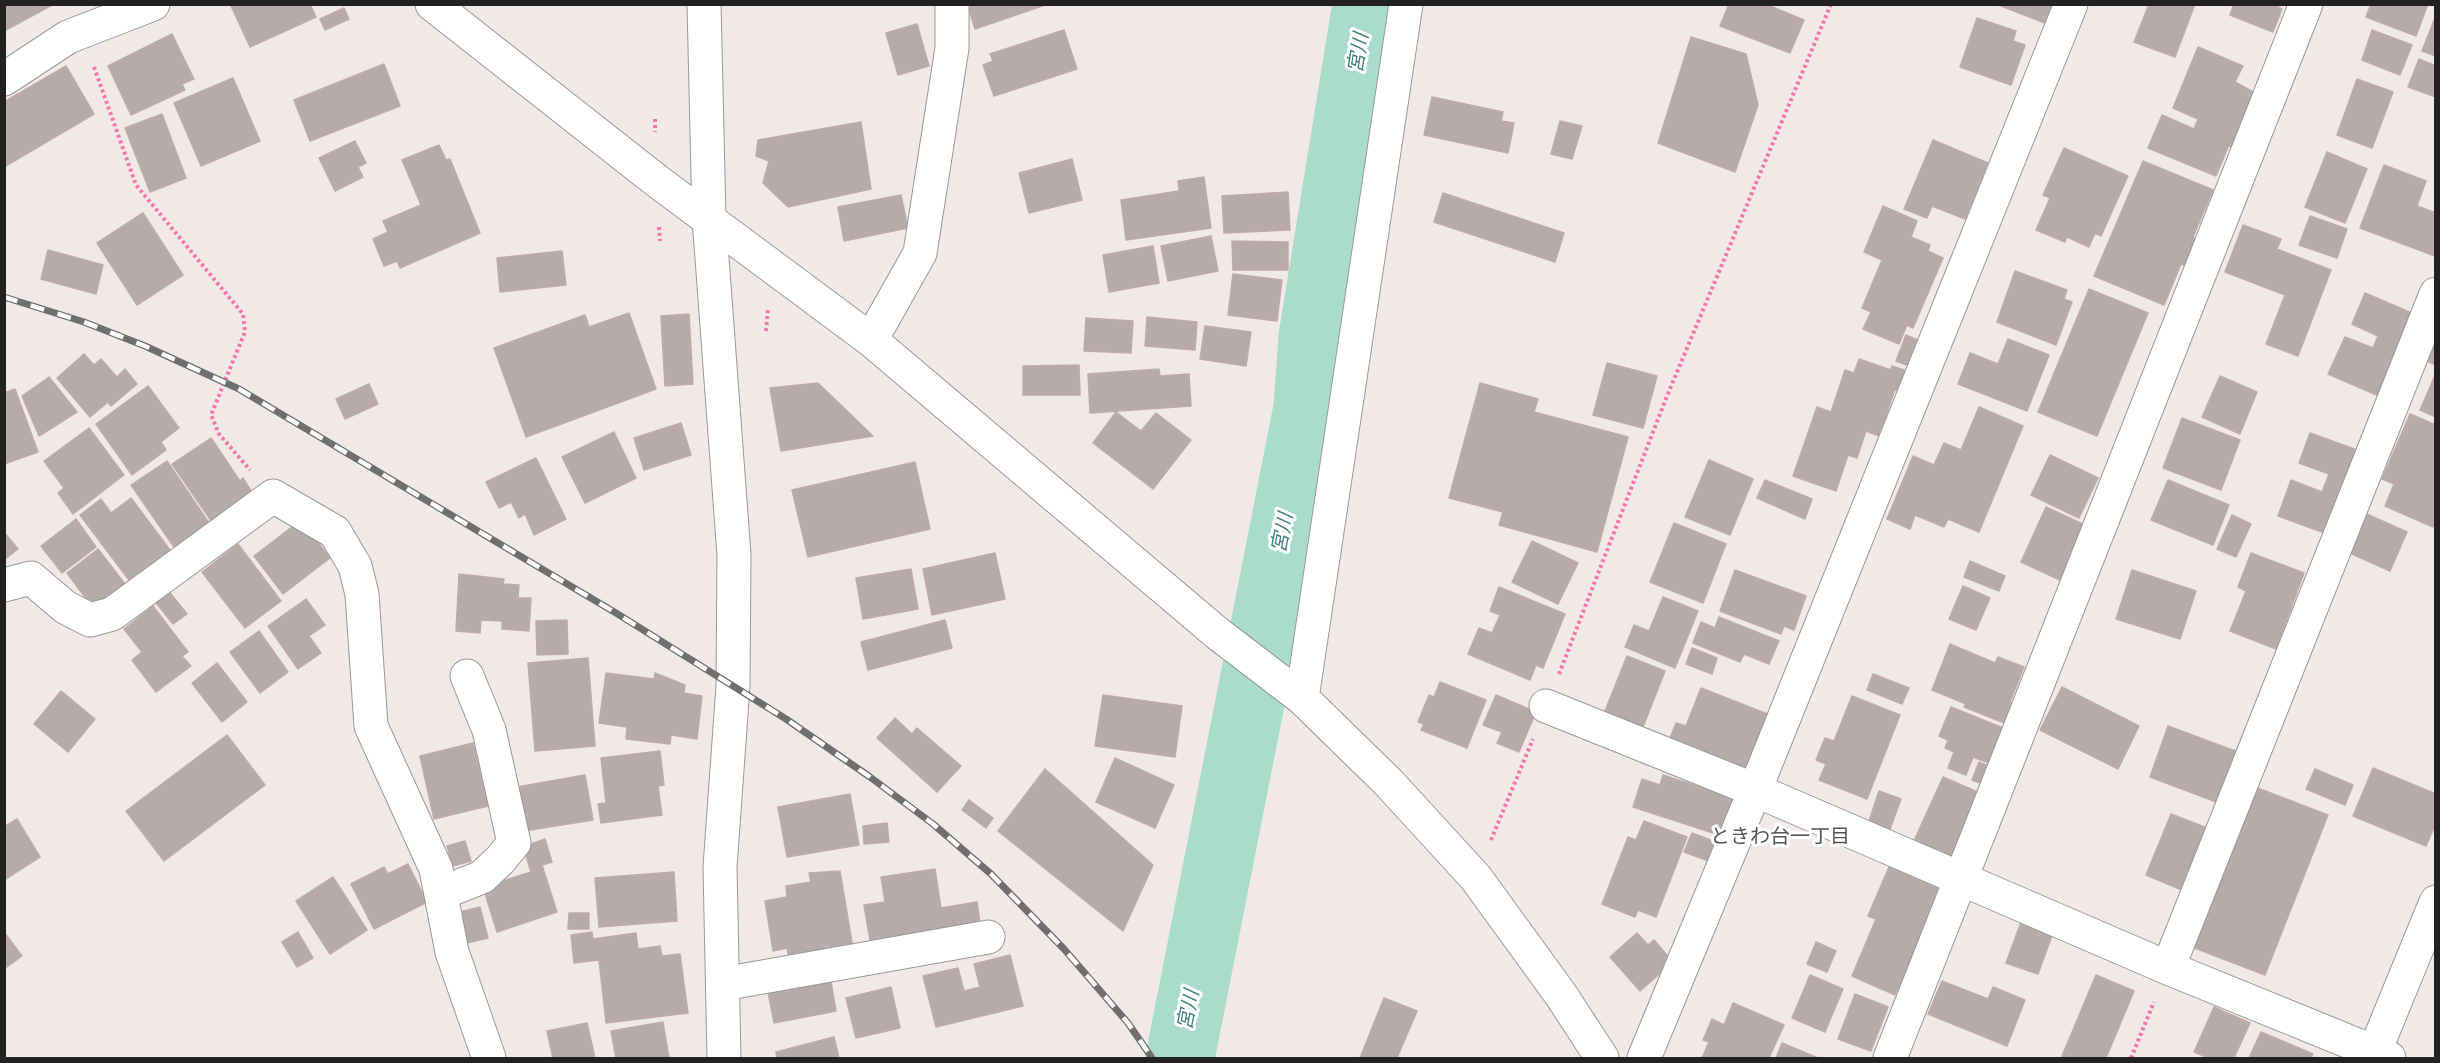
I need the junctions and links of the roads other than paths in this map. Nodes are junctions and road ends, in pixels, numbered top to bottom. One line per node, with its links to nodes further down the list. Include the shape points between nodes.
1 (153, 4): 8 (street, via 68,37)
2 (432, 4): 9 (street)
3 (704, 4): 9 (street)
4 (951, 4): 11 (street, via 952,48 920,253)
5 (1406, 4): 14 (street)
6 (2071, 4): 16 (street)
7 (2306, 4): 17 (street)
8 (4, 79)
9 (709, 218): 11 (street); 22 (street, via 734,555 733,686 720,867)
10 (2436, 294): 21 (street)
11 (871, 340): 14 (street, via 1217,633)
12 (4, 585): 18 (street, via 30,578 65,607 90,620 112,614 273,496 335,532 355,566 362,594 371,726 436,869)
13 (467, 676): 18 (street, via 489,730 514,843 482,877)
14 (1290, 690): 26 (street, via 1389,783 1476,878)
15 (1546, 706): 16 (street)
16 (1755, 790): 17 (street); 27 (street)
17 (1961, 878): 21 (street); 28 (street)
18 (442, 893): 24 (street, via 452,952)
19 (2436, 902): 23 (street)
20 (988, 937): 22 (street)
21 (2168, 968): 23 (street)
22 (723, 984): 25 (street)
23 (2379, 1057)
24 (489, 1059)
25 (724, 1059)
26 (1602, 1059)
27 (1644, 1059)
28 (1890, 1059)

